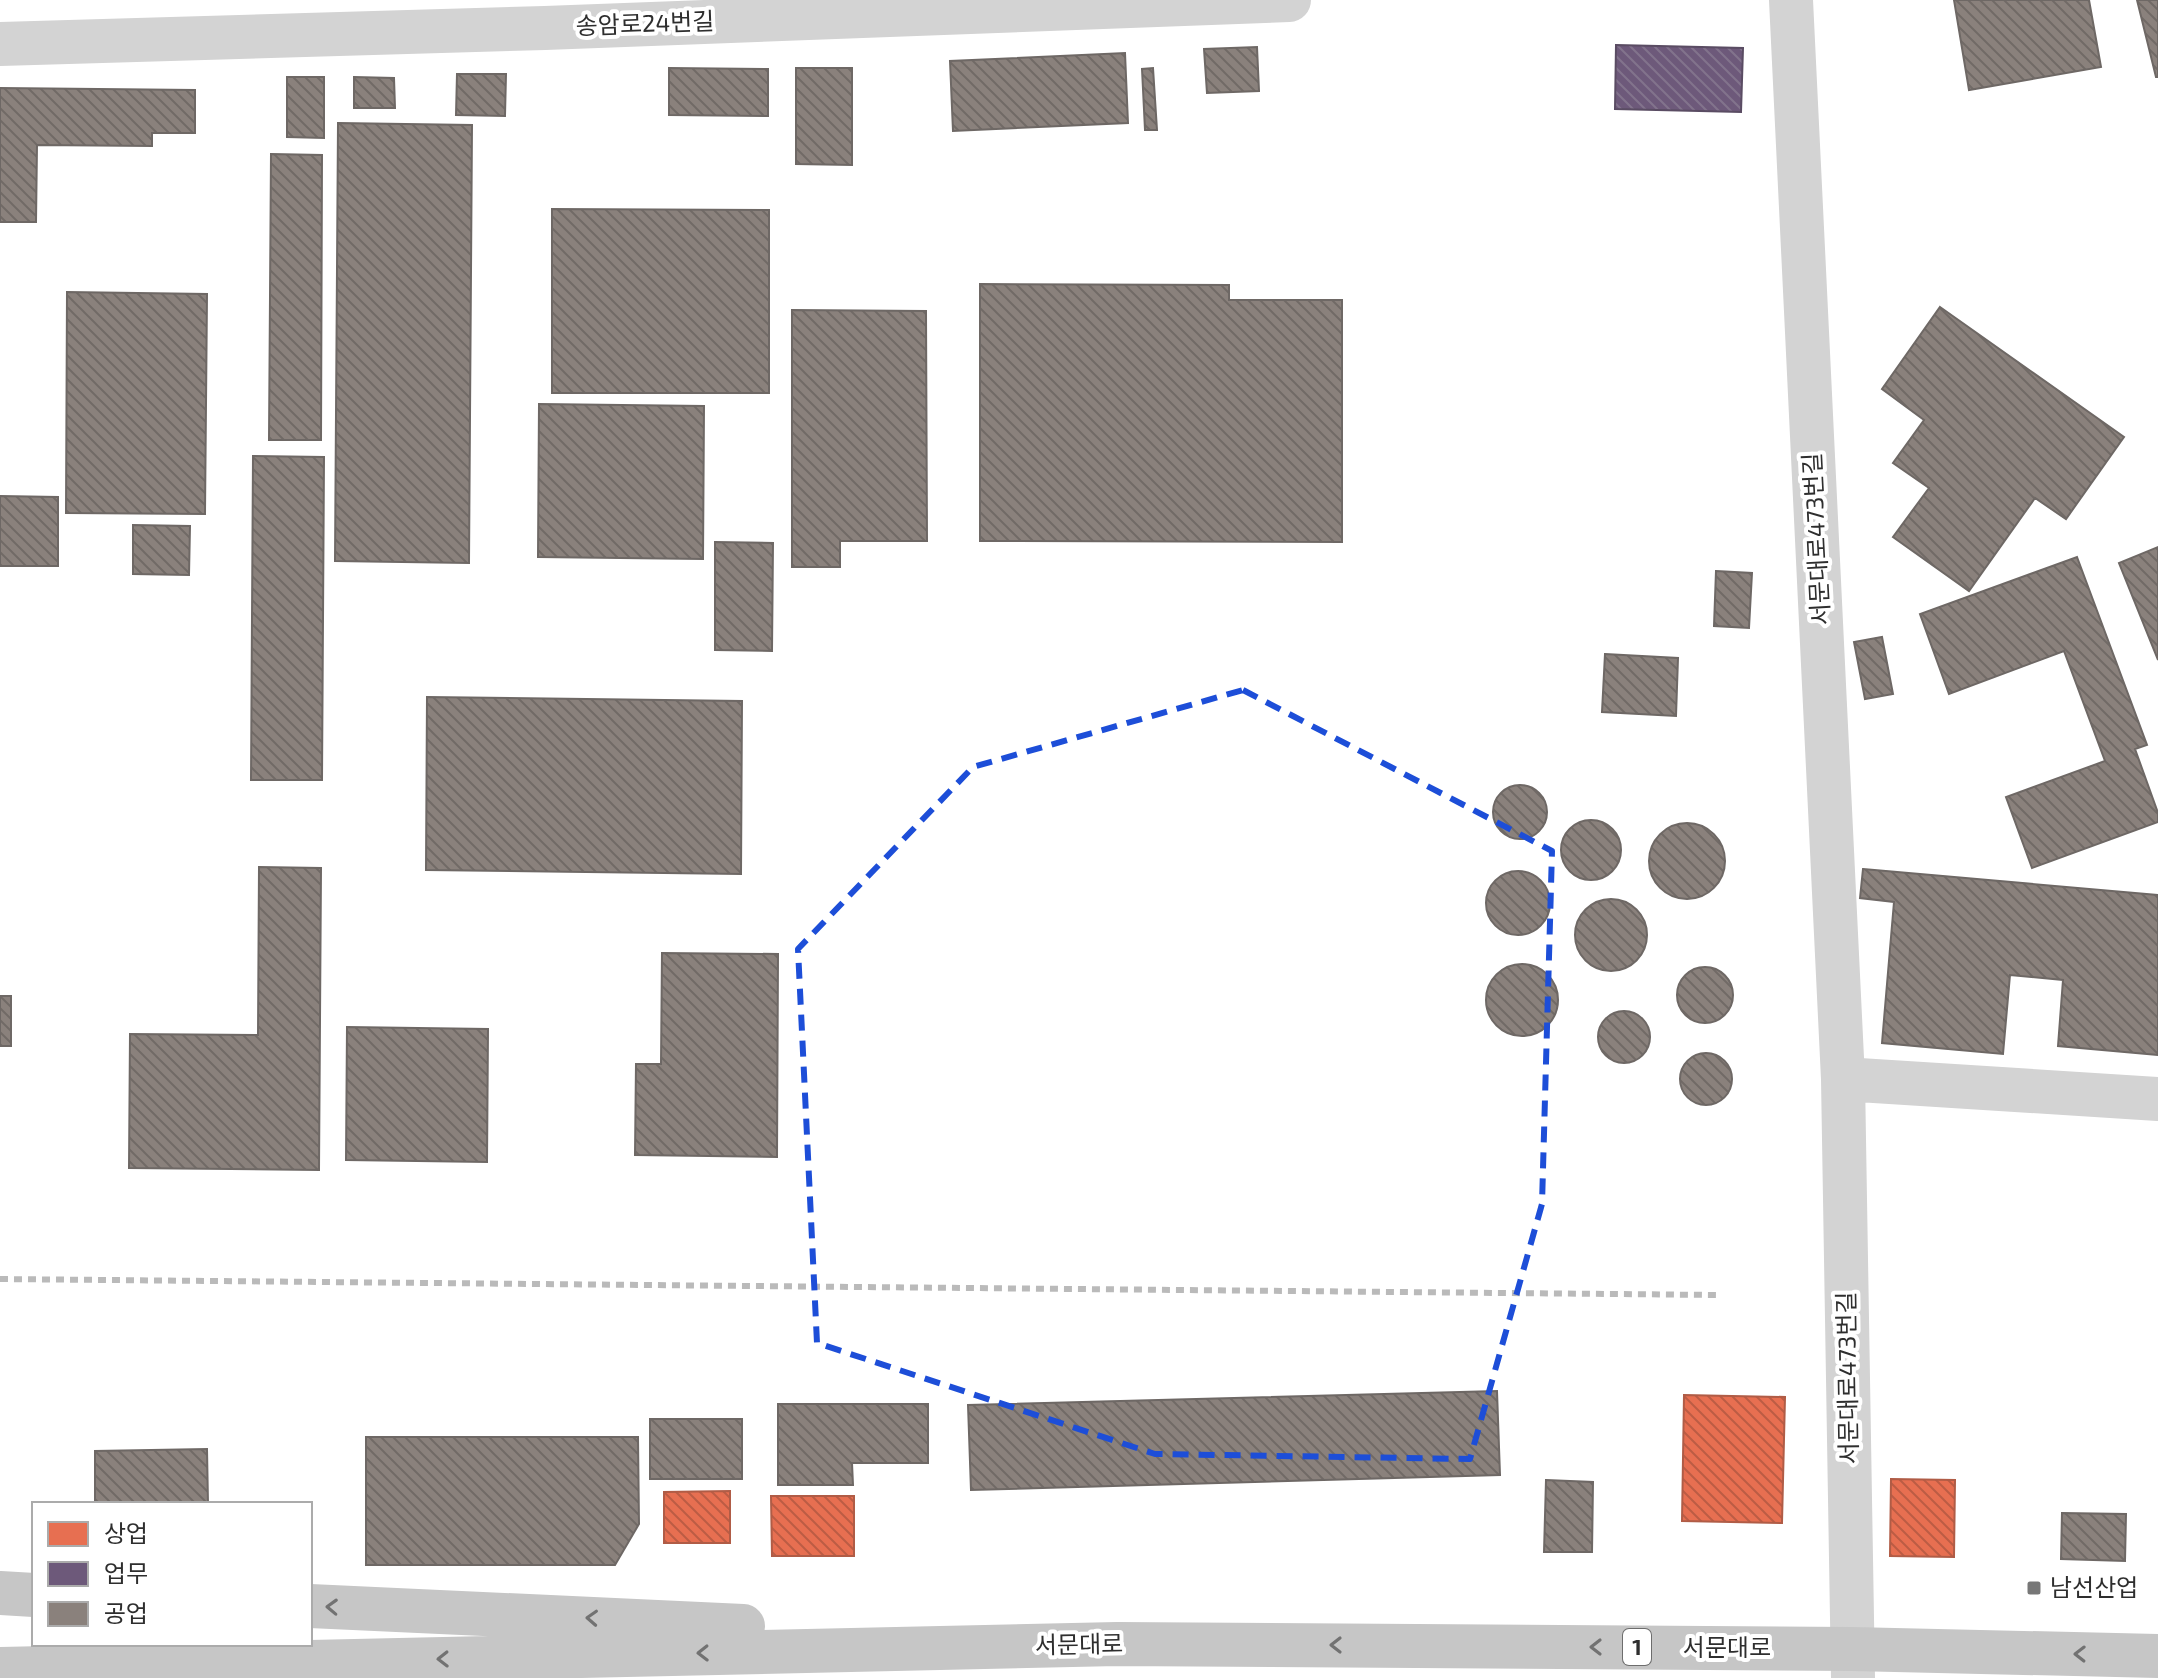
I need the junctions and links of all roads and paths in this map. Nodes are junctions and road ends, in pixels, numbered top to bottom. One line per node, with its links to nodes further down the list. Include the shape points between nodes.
1 (1289, 0): 3 (street, 송암로24번길)
2 (1791, 0): 5 (street, 서문대로473번길)
3 (545, 14): 4 (street, 송암로24번길)
4 (0, 44)
5 (1843, 1079): 6 (street); 12 (street, 서문대로473번길)
6 (2158, 1099)
7 (0, 1593): 8 (main road)
8 (32, 1595)
9 (312, 1606): 10 (main road, one-way to 9)
10 (1117, 1644): 12 (main road, 서문대로 / 1, one-way to 10); 13 (main road, 서문대로 / 1, one-way to 13)
11 (2158, 1656): 12 (main road, 서문대로 / 1, one-way to 12)
12 (1852, 1663)
13 (0, 1669)

